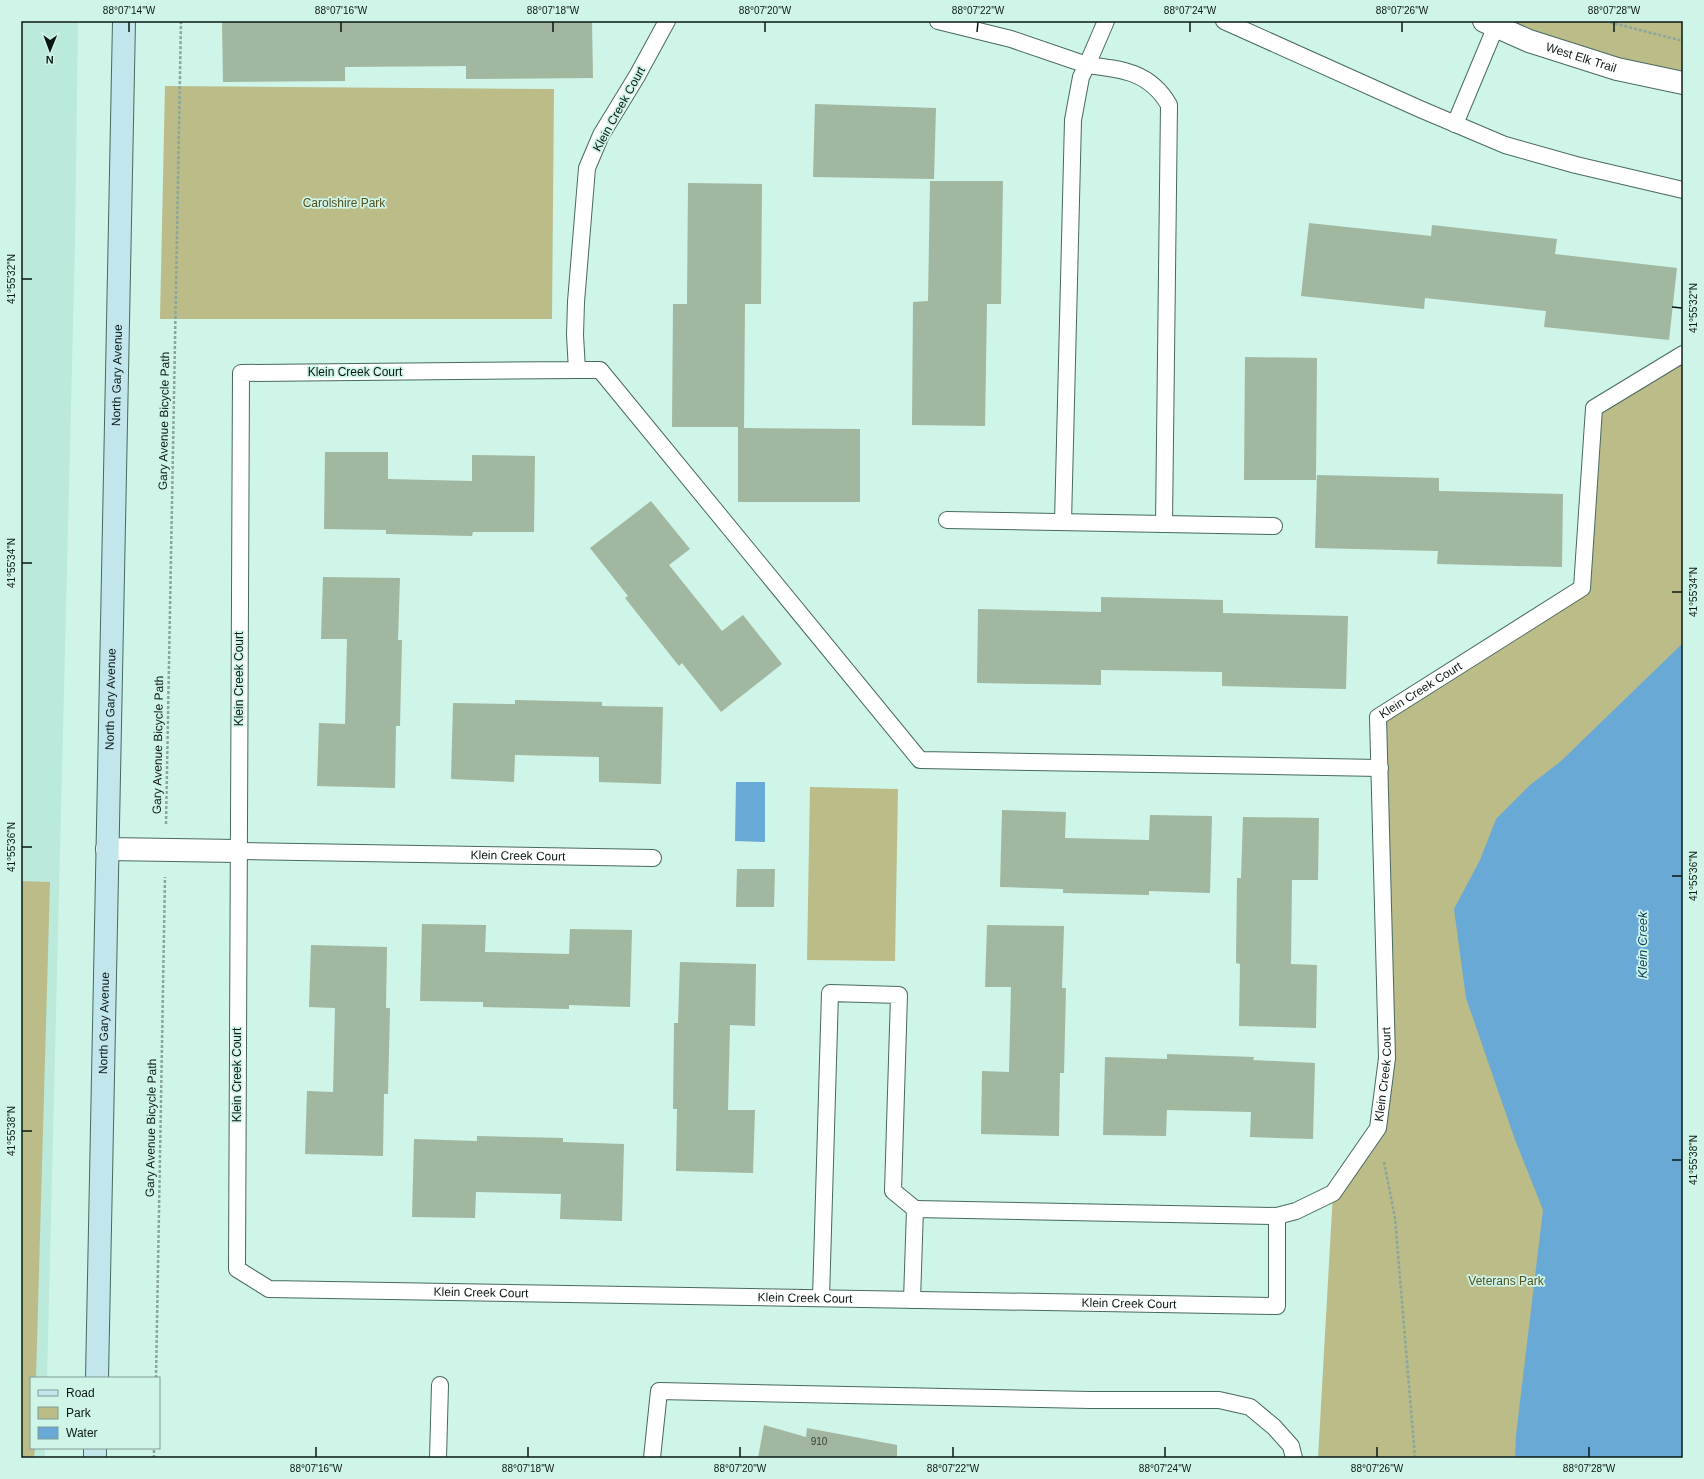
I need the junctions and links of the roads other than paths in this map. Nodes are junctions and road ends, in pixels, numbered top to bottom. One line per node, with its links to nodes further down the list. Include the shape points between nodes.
1 (124, 21): 18 (street, North Gary Avenue)
2 (667, 21): 12 (lane, Klein Creek Court, via 601,135 587,168 576,302)
3 (938, 21): 7 (lane, via 1011,39)
4 (1106, 21): 7 (lane)
5 (1224, 21): 9 (lane)
6 (1490, 24): 8 (street, West Elk Trail, via 1529,41 1617,69); 9 (lane)
7 (1087, 65): 14 (lane, via 1081,77 1073,120); 15 (lane, via 1123,69 1139,76 1163,94 1169,106)
8 (1683, 83)
9 (1455, 124): 10 (lane, via 1505,145)
10 (1683, 190)
11 (1683, 354): 17 (lane, Klein Creek Court, via 1594,408 1582,588 1378,717)
12 (577, 370): 17 (lane, via 600,370 920,760); 19 (lane, Klein Creek Court, via 241,373)
13 (947, 520): 14 (lane)
14 (1062, 522): 15 (lane)
15 (1164, 524): 16 (lane)
16 (1274, 526)
17 (1380, 768): 22 (lane, Klein Creek Court, via 1387,1058 1378,1128 1333,1193)
18 (107, 849): 19 (street, Klein Creek Court); 25 (street, North Gary Avenue)
19 (238, 851): 20 (lane, Klein Creek Court); 23 (lane, Klein Creek Court, via 237,1269 269,1289)
20 (653, 858)
21 (915, 1209): 22 (lane); 23 (lane, via 894,1191 899,995 830,993); 24 (lane)
22 (1277, 1216): 24 (lane, Klein Creek Court, via 1276,1306)
23 (820, 1298): 24 (lane, Klein Creek Court)
24 (912, 1300)
25 (97, 1377)
26 (440, 1385): 27 (lane)
27 (438, 1458)
28 (652, 1458): 29 (lane, via 659,1391 1090,1400 1219,1400 1250,1407 1278,1432 1290,1446)
29 (1294, 1458)

